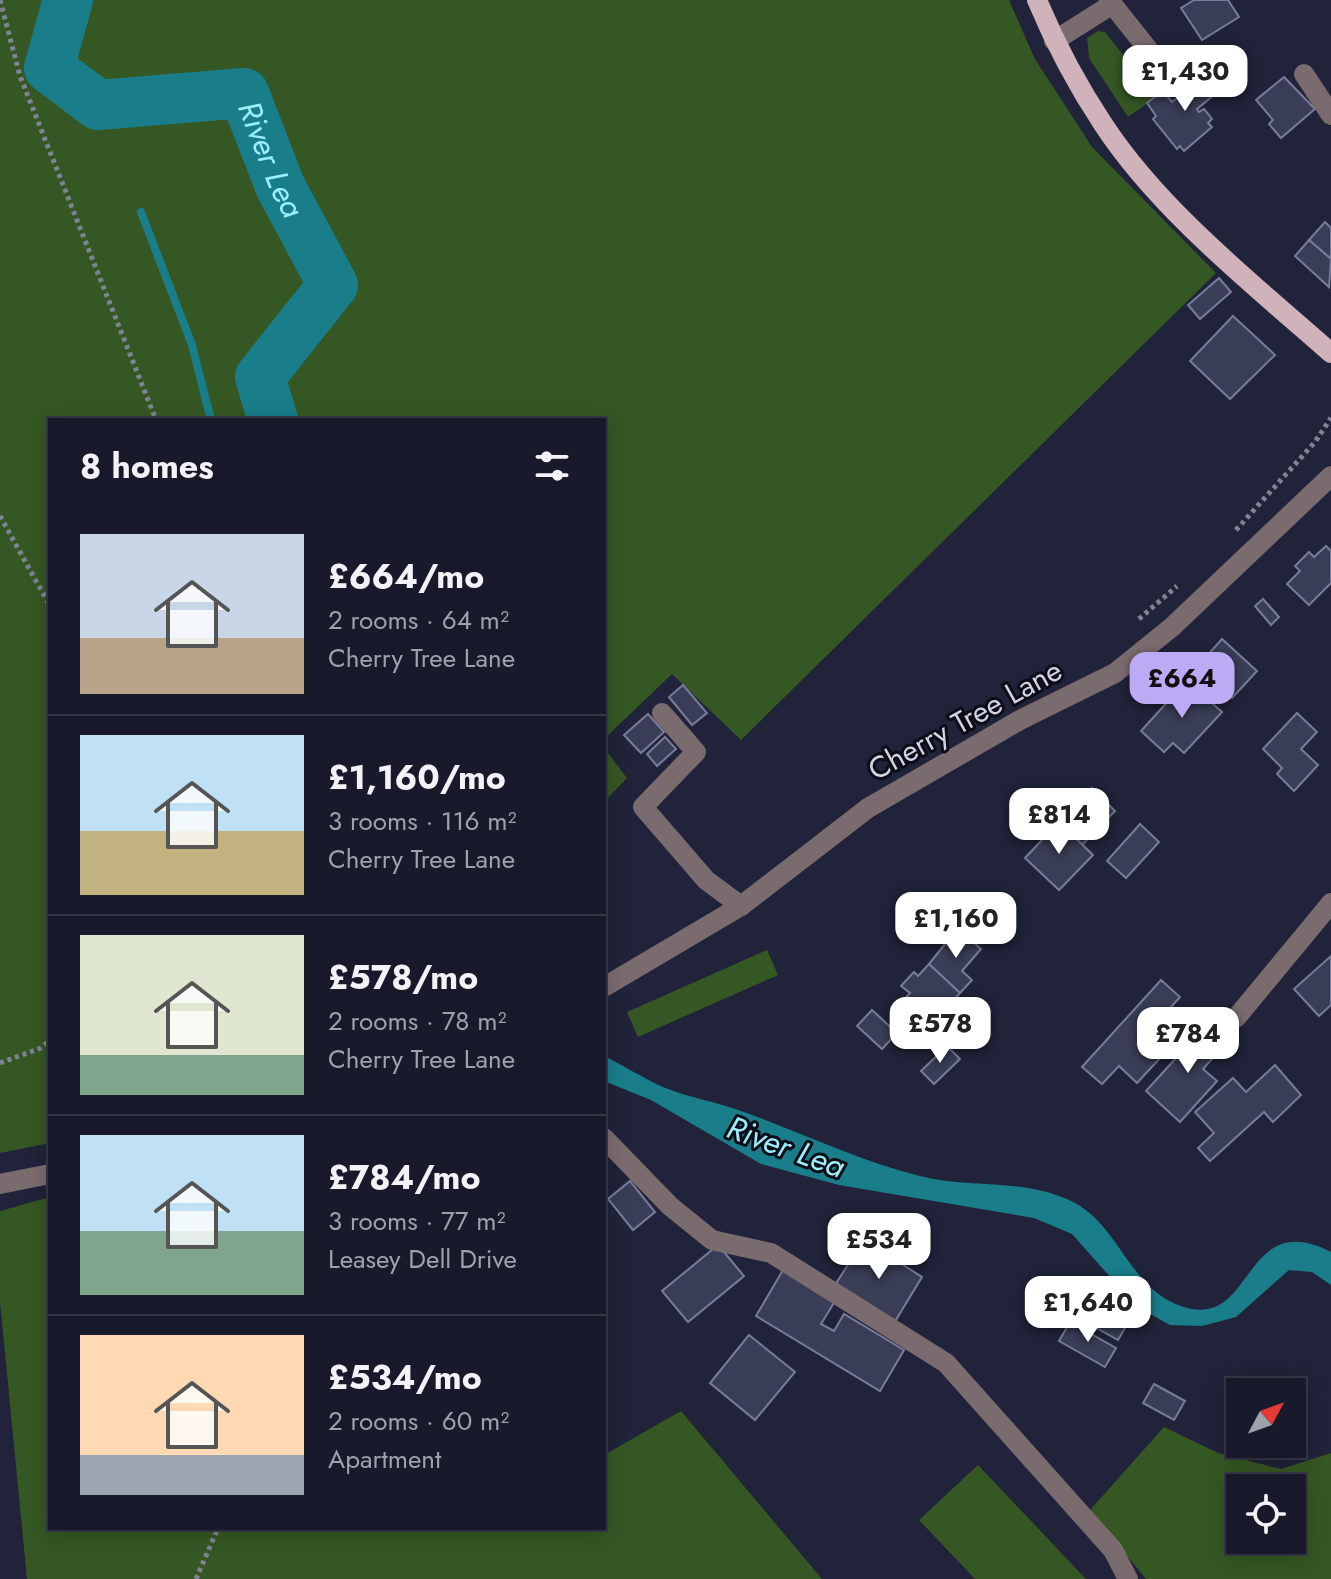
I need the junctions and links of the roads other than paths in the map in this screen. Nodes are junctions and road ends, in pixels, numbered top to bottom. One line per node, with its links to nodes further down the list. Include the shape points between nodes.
1 (1037, 0): 3 (main road)
2 (1110, 2): 3 (street); 5 (street)
3 (1054, 41): 7 (main road, via 1104,126 1163,197)
4 (1304, 74): 6 (street)
5 (1170, 77)
6 (1331, 115)
7 (1331, 353)
8 (1331, 476): 11 (street, Cherry Tree Lane, via 1172,627 1115,673 1020,720 868,808)
9 (662, 713): 11 (street, via 696,752 643,807 706,880)
10 (1331, 903): 13 (street)
11 (741, 906): 12 (street, Cherry Tree Lane)
12 (606, 986)
13 (1236, 1018)
14 (606, 1140): 17 (street, via 670,1206 712,1240 771,1253 946,1363 1113,1550)
15 (48, 1174): 16 (street)
16 (0, 1184)
17 (1128, 1579)

